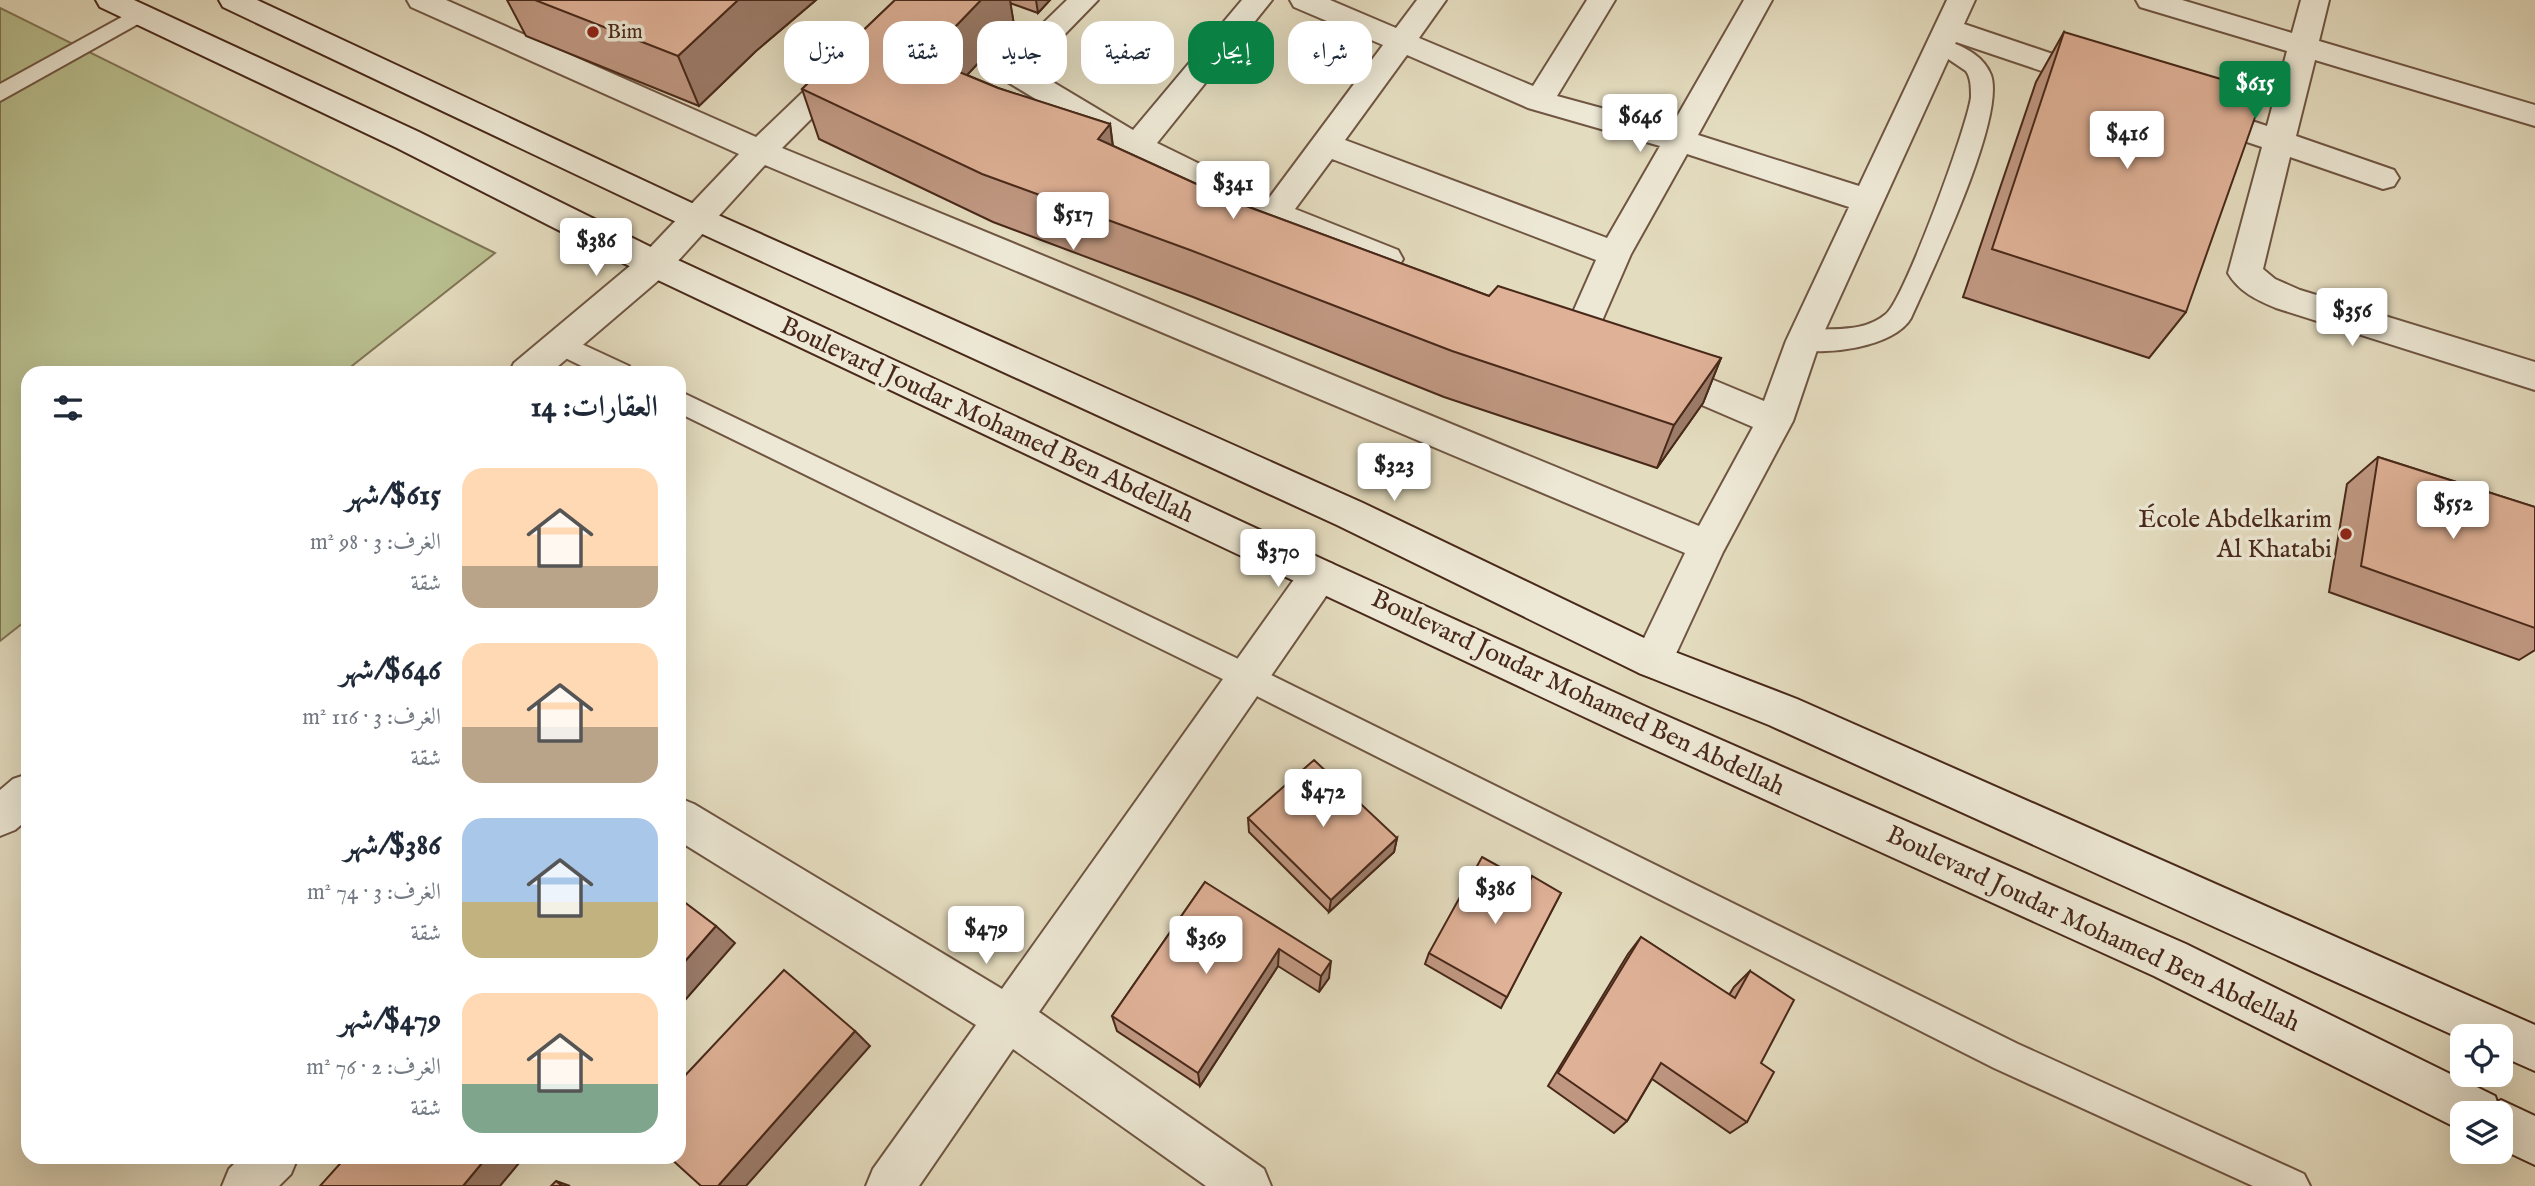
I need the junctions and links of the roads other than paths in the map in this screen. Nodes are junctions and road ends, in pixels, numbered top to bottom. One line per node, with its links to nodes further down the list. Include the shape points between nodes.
1 (233, 0): 29 (street)
2 (421, 0): 25 (street, via 517,29)
3 (916, 0): 25 (street)
4 (1084, 0): 24 (street, via 1012,71)
5 (1258, 0): 24 (street)
6 (1304, 0): 14 (street)
7 (1432, 0): 14 (street)
8 (1601, 0): 18 (street)
9 (1758, 0): 21 (street)
10 (2150, 0): 15 (street)
11 (2315, 0): 15 (street)
12 (125, 7): 17 (lane); 31 (street, Boulevard Joudar Mohamed Ben Abdellah, via 408,140)
13 (1950, 25): 16 (street); 27 (street); 33 (lane, via 1962,55 1981,78 1981,98 1966,157 1899,318 1880,332 1852,340)
14 (1401, 42): 18 (street); 23 (street)
15 (2302, 46): 19 (street); 22 (street)
16 (2118, 87)
17 (0, 94)
18 (1539, 101): 21 (street)
19 (2535, 116)
20 (2224, 122): 22 (street)
21 (1679, 139): 27 (street); 30 (street)
22 (2277, 140): 26 (street); 37 (street, via 2245,273 2263,288 2288,299)
23 (1327, 145): 28 (street); 30 (street)
24 (1137, 146): 28 (street)
25 (760, 151): 29 (street); 40 (street)
26 (2384, 178)
27 (1868, 201): 33 (street)
28 (1274, 214): 32 (street)
29 (698, 219): 31 (street); 42 (street, via 1350,513)
30 (1615, 254): 39 (street, via 1591,342)
31 (655, 264): 34 (street); 41 (street, Boulevard Joudar Mohamed Ben Abdellah)
32 (1414, 270)
33 (1803, 341): 39 (street)
34 (560, 344): 35 (street); 36 (lane)
35 (534, 366)
36 (606, 366)
37 (2535, 376)
38 (686, 404): 43 (lane)
39 (1775, 421): 40 (street)
40 (1707, 546): 42 (street)
41 (1319, 575): 43 (street); 49 (street, Boulevard Joudar Mohamed Ben Abdellah, via 2170,960)
42 (1653, 662): 48 (street, via 1783,712)
43 (1247, 677): 47 (street); 56 (lane, via 2006,1056)
44 (21, 799): 45 (street)
45 (0, 816)
46 (686, 822): 47 (street)
47 (1009, 1019): 54 (street); 55 (street)
48 (2535, 1048)
49 (2454, 1101)
50 (2513, 1130): 51 (street)
51 (2535, 1141)
52 (267, 1164): 53 (street)
53 (246, 1186)
54 (890, 1186)
55 (1247, 1186)
56 (2292, 1186)

